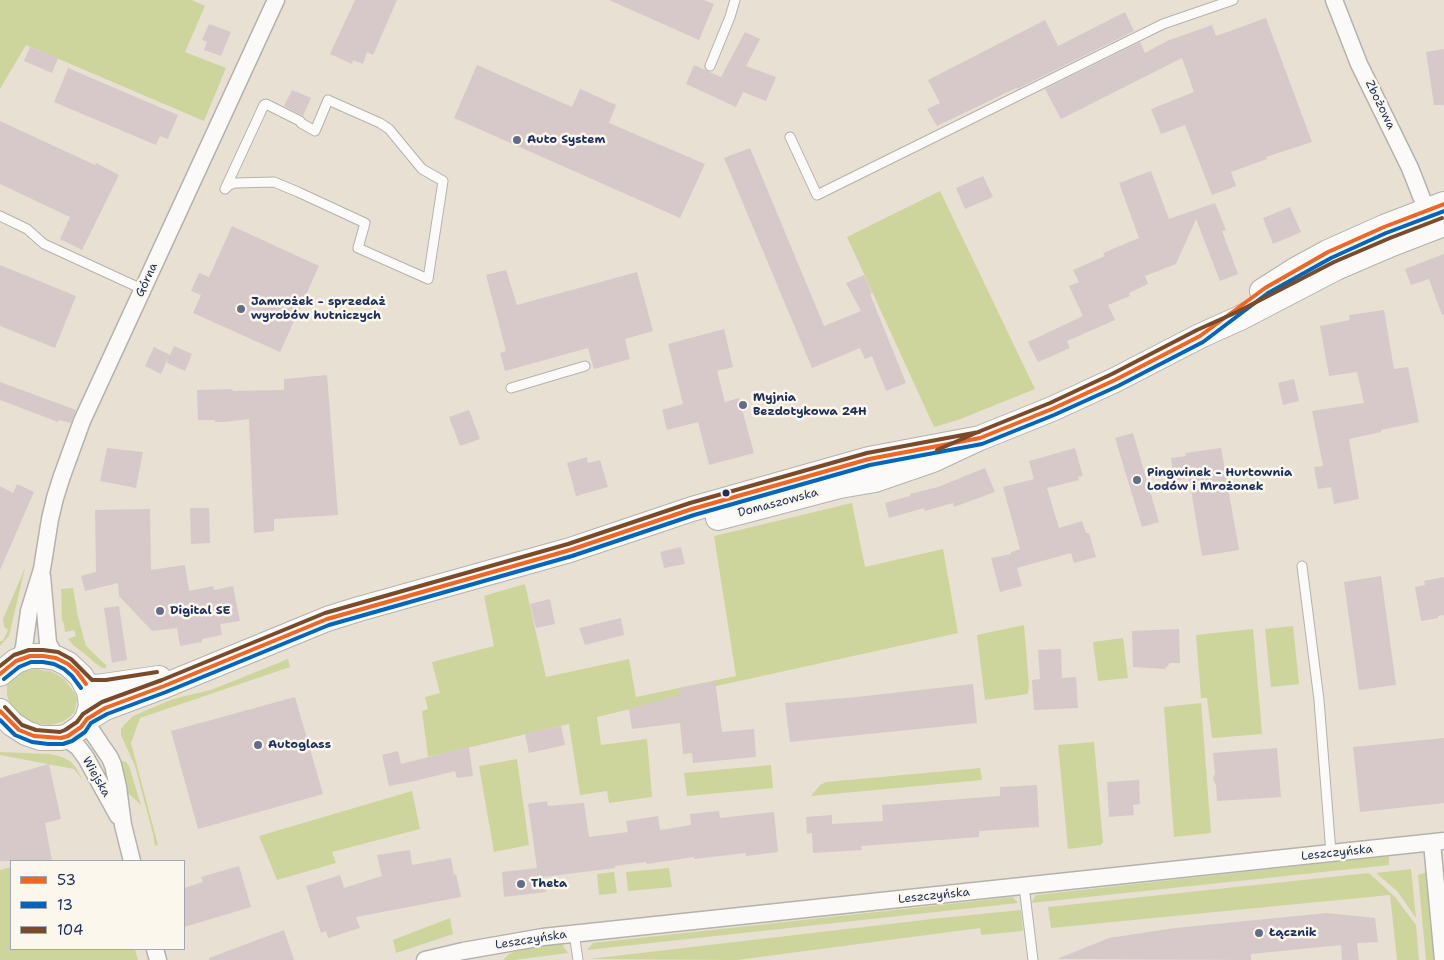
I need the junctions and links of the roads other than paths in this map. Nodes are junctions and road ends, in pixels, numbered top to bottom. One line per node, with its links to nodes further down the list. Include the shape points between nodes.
1 (276, 0): 10 (street, Górna)
2 (735, 0): 5 (lane)
3 (1233, 0): 6 (lane, via 1163,24 817,195)
4 (1334, 0): 9 (street, Zbożowa, via 1359,64)
5 (710, 66)
6 (790, 137)
7 (443, 182): 7 (lane, via 428,279 358,248 365,223 298,192 274,182 233,183 225,189 264,105 315,131 328,100 390,129 422,169)
8 (0, 216): 10 (lane, via 26,229 44,244)
9 (1437, 217): 17 (street, Domaszowska, via 1380,249 1115,380 938,457 875,480 840,486 606,546 570,550 351,611)
10 (142, 289): 14 (street, Górna, via 82,421 62,476 50,519)
11 (585, 366): 12 (lane)
12 (511, 388)
13 (1302, 566): 24 (lane, via 1319,700)
14 (42, 569): 15 (street, Górna, via 48,643); 16 (street, Górna, via 28,611 22,653)
15 (56, 658): 16 (street, via 35,655); 18 (street, via 73,668)
16 (8, 667)
17 (200, 671): 18 (street, Domaszowska, via 97,687); 20 (street, Domaszowska, via 105,708)
18 (86, 684): 20 (street, via 91,699)
19 (0, 711): 21 (street, via 26,733 40,738)
20 (87, 719): 21 (street, Domaszowska, via 81,728); 22 (street, Wiejska, via 90,730 113,765)
21 (61, 738): 22 (street, Wiejska, via 78,747 86,758)
22 (123, 825): 25 (street, Wiejska)
23 (1438, 842): 24 (street, Leszczyńska); 32 (street)
24 (1331, 854): 26 (street, Leszczyńska)
25 (132, 860)
26 (1024, 886): 27 (street, Leszczyńska); 31 (lane)
27 (574, 933): 28 (street, Leszczyńska, via 543,937); 30 (lane)
28 (491, 953): 29 (street, Leszczyńska)
29 (425, 960)
30 (578, 960)
31 (1033, 960)
32 (1444, 960)

